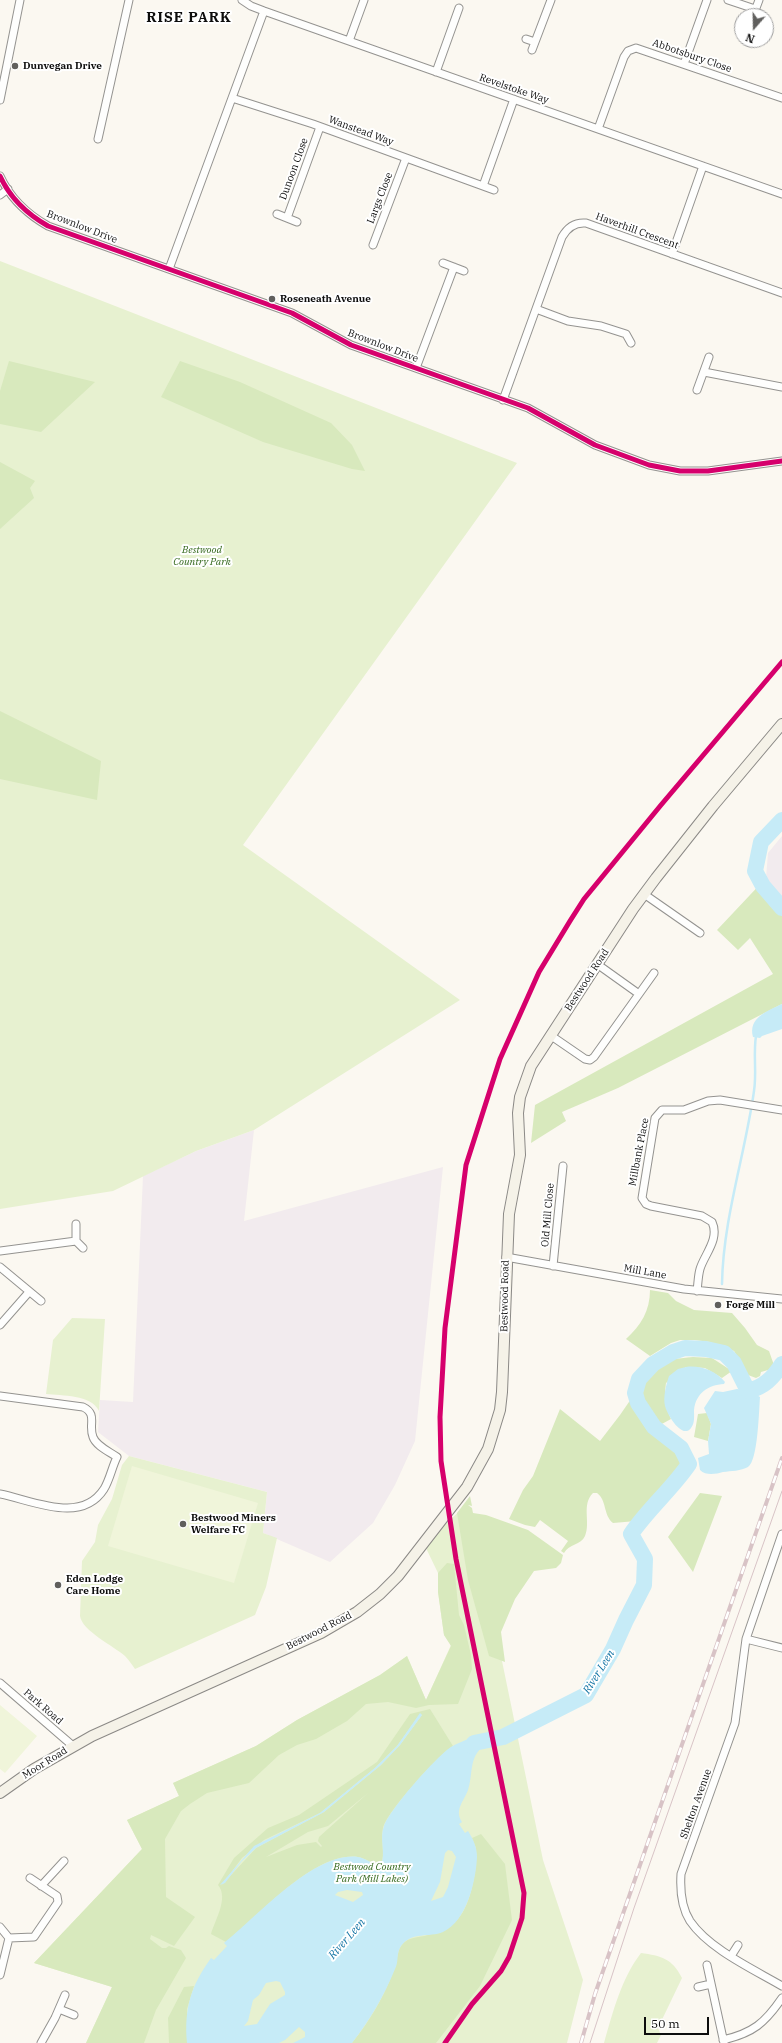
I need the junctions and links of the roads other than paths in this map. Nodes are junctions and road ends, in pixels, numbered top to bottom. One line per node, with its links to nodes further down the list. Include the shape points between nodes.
1 (20, 0): 20 (street)
2 (129, 0): 23 (street)
3 (242, 0): 10 (street, Revelstoke Way)
4 (364, 0): 12 (street)
5 (551, 0): 13 (street)
6 (707, 0): 15 (street)
7 (728, 0): 9 (street)
8 (459, 8): 16 (street)
9 (744, 8)
10 (264, 11): 12 (street, Revelstoke Way); 17 (street)
11 (526, 39): 13 (street)
12 (349, 41): 16 (street, Revelstoke Way)
13 (535, 42): 14 (street)
14 (532, 50)
15 (684, 64): 18 (street, Abbotsbury Close); 22 (street, Abbotsbury Close, via 640,48 628,51)
16 (436, 72): 19 (street, Revelstoke Way)
17 (232, 98): 21 (street, Wanstead Way); 39 (street)
18 (782, 98)
19 (514, 99): 22 (street, Revelstoke Way); 27 (street)
20 (0, 100)
21 (320, 127): 24 (street, Wanstead Way); 33 (street, Dunoon Close)
22 (598, 129): 25 (street, Revelstoke Way)
23 (98, 139)
24 (406, 158): 27 (street, Wanstead Way); 35 (street, Largs Close)
25 (703, 166): 30 (street, Revelstoke Way); 36 (street)
26 (0, 176): 28 (street, Brownlow Drive)
27 (483, 186): 29 (street, Wanstead Way)
28 (8, 190): 31 (street); 39 (street, Brownlow Drive, via 26,211 48,226)
29 (494, 190)
30 (782, 194)
31 (0, 195)
32 (277, 214): 33 (street)
33 (287, 218): 34 (street)
34 (297, 222)
35 (373, 245)
36 (672, 254): 41 (street, Haverhill Crescent); 42 (street, Haverhill Crescent, via 586,224 573,226 562,237)
37 (443, 263): 38 (street)
38 (454, 267): 40 (street); 45 (street)
39 (169, 269): 45 (street, Brownlow Drive, via 292,313 351,344)
40 (464, 271)
41 (782, 293)
42 (536, 309): 43 (street, via 568,321 601,326 626,334); 49 (street, Haverhill Crescent)
43 (631, 343)
44 (709, 357): 46 (street)
45 (416, 368): 49 (street, Brownlow Drive)
46 (704, 372): 47 (street); 48 (street)
47 (782, 387)
48 (697, 390)
49 (503, 400): 50 (street, Brownlow Drive, via 542,415 595,445 668,469 708,472)
50 (782, 461)
51 (782, 724): 52 (main road, Bestwood Road)
52 (644, 894): 53 (street); 54 (main road, Bestwood Road)
53 (700, 933)
54 (597, 964): 56 (street); 57 (main road, Bestwood Road)
55 (654, 973): 56 (street)
56 (639, 994): 57 (street, via 590,1060)
57 (550, 1036): 64 (main road, Bestwood Road, via 531,1066 520,1098 520,1155 509,1214)
58 (782, 1110): 67 (street, Millbank Place, via 720,1100 708,1101 684,1110 662,1110 655,1118 642,1198 650,1206 702,1216 712,1222 714,1228 711,1248 700,1268)
59 (569, 1161): 65 (street, Old Mill Close, via 560,1168)
60 (76, 1224): 61 (street)
61 (76, 1241): 62 (street); 63 (street)
62 (82, 1248)
63 (0, 1252)
64 (506, 1257): 65 (street, Mill Lane); 78 (main road, Bestwood Road, via 502,1392 500,1410 490,1443 467,1487 398,1576 380,1594 339,1623)
65 (553, 1266): 67 (street, Mill Lane)
66 (0, 1267): 68 (street)
67 (697, 1291): 69 (street, Mill Lane)
68 (29, 1292): 70 (street); 71 (street)
69 (782, 1300)
70 (41, 1301)
71 (0, 1325)
72 (0, 1396): 73 (street, via 88,1409 92,1417 93,1437 96,1442 117,1457 104,1488 93,1501 83,1506 50,1506)
73 (0, 1494)
74 (782, 1534): 75 (street, Shelton Avenue)
75 (746, 1639): 76 (street); 87 (street, Shelton Avenue, via 735,1723 681,1874 680,1890 689,1920 698,1931)
76 (782, 1648)
77 (0, 1683): 79 (street, Park Road)
78 (92, 1736): 79 (main road, Moor Road)
79 (73, 1746): 80 (main road, Moor Road)
80 (0, 1793)
81 (64, 1861): 83 (street)
82 (30, 1878): 83 (street)
83 (41, 1886): 85 (street, via 57,1896 58,1902 34,1937)
84 (0, 1927): 85 (street)
85 (9, 1938): 89 (street)
86 (738, 1945): 87 (street)
87 (731, 1956): 91 (street, Shelton Avenue)
88 (707, 1965): 90 (street)
89 (0, 1975)
90 (711, 1984): 92 (street); 97 (street)
91 (782, 1986)
92 (698, 1987)
93 (65, 1995): 95 (street)
94 (782, 1998): 97 (street, via 769,2018 752,2031)
95 (59, 2009): 96 (street); 98 (street)
96 (74, 2015)
97 (723, 2042)
98 (41, 2043)

